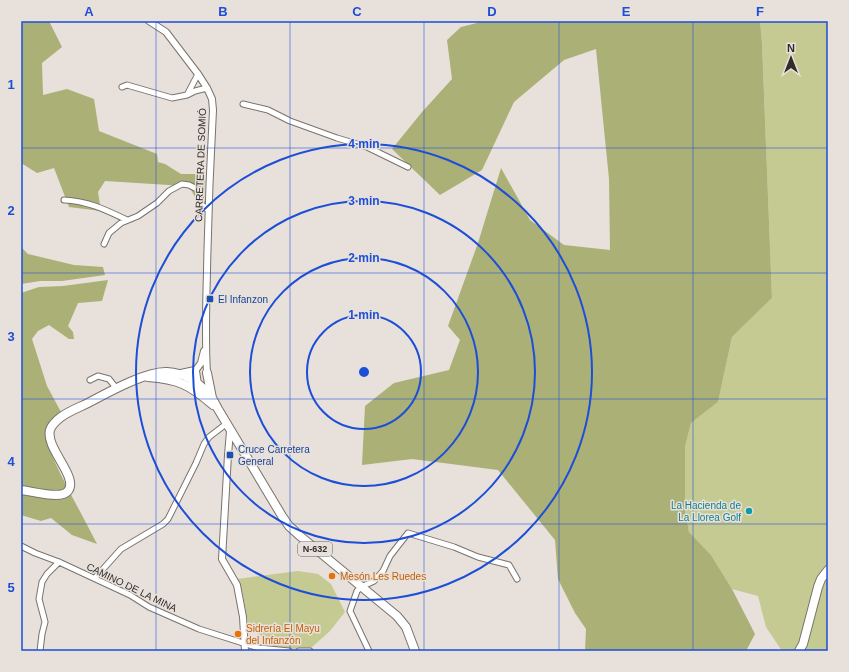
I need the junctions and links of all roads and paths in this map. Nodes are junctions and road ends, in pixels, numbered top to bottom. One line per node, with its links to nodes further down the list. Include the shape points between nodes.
1 (149, 21): 2 (street, CARRETERA DE SOMIÓ, via 166,32)
2 (198, 74): 4 (street, CARRETERA DE SOMIÓ); 5 (street)
3 (122, 87): 5 (street, via 127,85 172,98)
4 (207, 88): 5 (street); 9 (street, CARRETERA DE SOMIÓ, via 213,110)
5 (186, 95)
6 (243, 104): 7 (street, via 268,110 290,121 367,146)
7 (408, 167)
8 (64, 200): 10 (street, via 92,204)
9 (208, 210): 10 (street, via 202,205 197,189 182,184 138,216); 12 (street, CARRETERA DE SOMIÓ)
10 (127, 220): 11 (street, via 109,233)
11 (104, 244)
12 (206, 348): 13 (street); 14 (street, CARRETERA DE SOMIÓ)
13 (195, 371): 15 (highway); 19 (highway)
14 (207, 373): 19 (highway); 22 (highway)
15 (180, 374): 16 (highway, N-632, via 160,372); 19 (highway, N-632)
16 (144, 377): 17 (highway, N-632); 20 (highway, N-632)
17 (169, 379): 19 (highway); 21 (highway, N-632)
18 (90, 380): 20 (street, via 98,376 109,379)
19 (196, 381): 21 (highway); 22 (highway, N-632)
20 (117, 389): 25 (highway, N-632, via 62,416 49,432 49,440 70,481 67,493 60,495)
21 (201, 394): 23 (highway, N-632)
22 (212, 398): 23 (highway, N-632)
23 (218, 409): 24 (highway, N-632)
24 (228, 428): 31 (street, via 217,430 204,444 168,519 121,548); 33 (highway, N-632, via 289,526); 34 (street, via 222,559 237,585 243,617)
25 (21, 490)
26 (21, 546): 28 (street)
27 (21, 552): 28 (street)
28 (35, 553): 29 (street, CAMINO DE LA MINA)
29 (59, 562): 31 (street, CAMINO DE LA MINA); 35 (street, via 42,582 39,599 45,622)
30 (828, 570): 42 (highway, via 818,587)
31 (95, 578): 34 (street, CAMINO DE LA MINA, via 149,607 200,629)
32 (517, 579): 33 (street, via 509,564 478,557 454,546 408,534 390,556 384,571 374,581)
33 (362, 587): 40 (street, via 357,591 350,611); 41 (highway, N-632, via 402,621)
34 (244, 643): 36 (street); 37 (street, CAMINO DE LA MINA, via 260,648)
35 (40, 651)
36 (244, 651)
37 (289, 651)
38 (299, 651): 39 (street)
39 (310, 651)
40 (370, 651)
41 (416, 651)
42 (799, 651)

